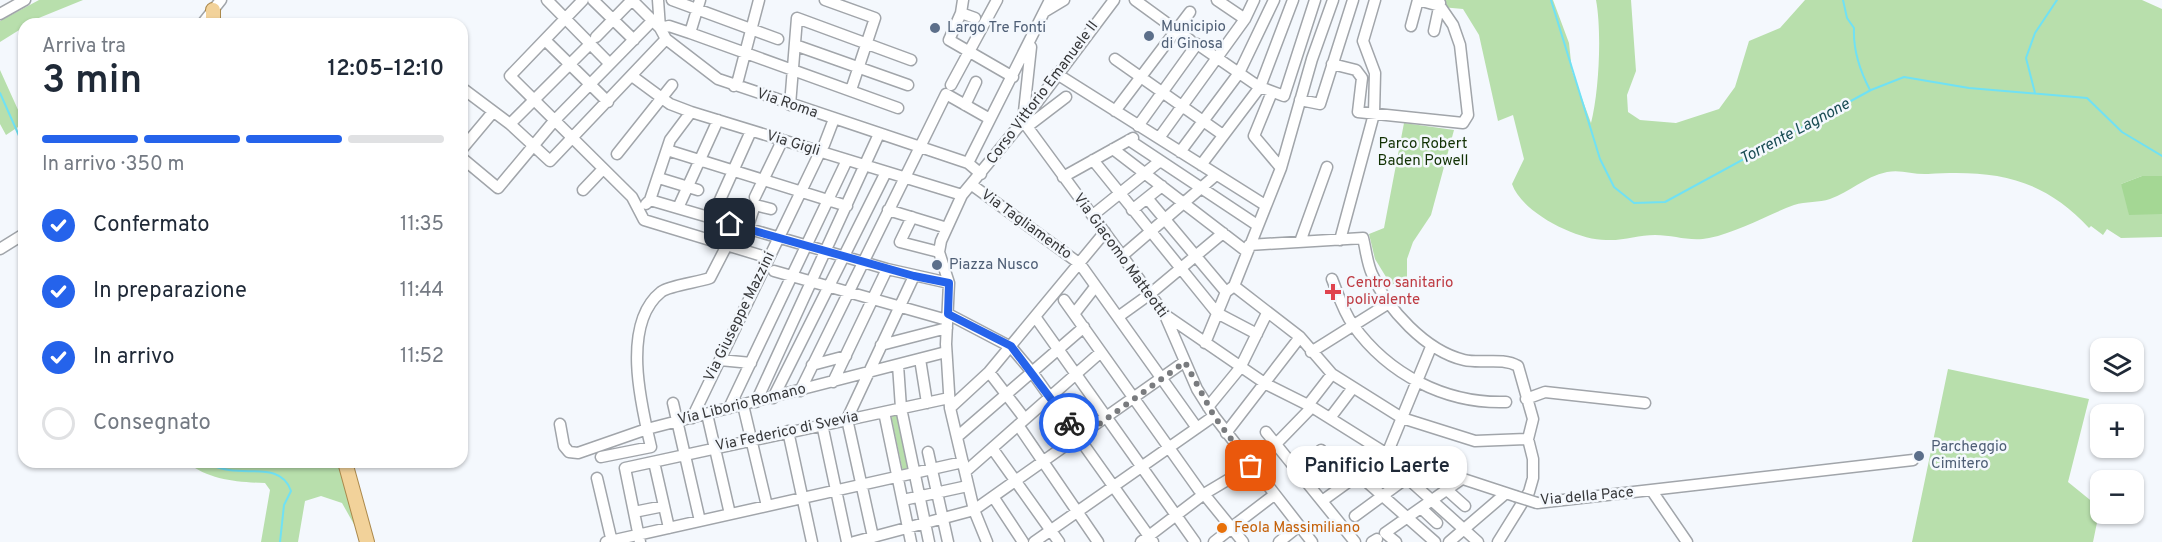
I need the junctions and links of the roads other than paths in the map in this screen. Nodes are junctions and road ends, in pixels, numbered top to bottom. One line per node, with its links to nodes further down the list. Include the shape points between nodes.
1 (25, 0): 30 (street)
2 (583, 0): 32 (street)
3 (593, 0): 33 (street)
4 (632, 0): 33 (street); 35 (street, Via Roma)
5 (658, 0): 35 (street)
6 (672, 0): 26 (street)
7 (825, 0): 48 (street, via 875,18)
8 (963, 0): 29 (street)
9 (996, 0): 50 (street)
10 (1050, 0): 27 (street)
11 (1064, 0): 27 (street)
12 (1114, 0): 61 (street, Corso Vittorio Emanuele II)
13 (1135, 0): 38 (street)
14 (1217, 0): 34 (street)
15 (1254, 0): 34 (street)
16 (1274, 0): 60 (street)
17 (1293, 0): 70 (street)
18 (1315, 0): 74 (street, via 1284,96)
19 (1333, 0): 79 (street)
20 (1353, 0): 57 (street)
21 (1375, 0): 88 (street, via 1363,41 1375,73)
22 (1418, 0): 25 (street); 36 (street)
23 (550, 1): 32 (street)
24 (755, 1): 37 (street)
25 (1440, 3): 39 (street); 88 (street, via 1460,45 1468,115 1463,123)
26 (698, 5): 37 (street); 40 (street)
27 (1044, 12): 43 (street)
28 (1190, 12): 38 (street)
29 (961, 13): 31 (street); 50 (street, via 949,40)
30 (0, 15)
31 (975, 18)
32 (565, 19): 44 (street); 45 (street)
33 (613, 20): 45 (street); 46 (street)
34 (1245, 20): 53 (street)
35 (656, 24): 40 (street); 41 (street, Via Roma); 46 (street)
36 (1411, 26)
37 (752, 29): 42 (street); 51 (street)
38 (1175, 29): 47 (street); 63 (street)
39 (1434, 31)
40 (690, 33): 51 (street)
41 (666, 39): 62 (street); 69 (street, Via Roma, via 718,79)
42 (778, 39)
43 (1031, 39): 64 (street); 95 (street)
44 (545, 40): 56 (street); 78 (street, via 510,76)
45 (593, 40): 55 (street); 56 (street)
46 (634, 40): 66 (street)
47 (1194, 42): 53 (street); 73 (street)
48 (866, 44): 49 (street, via 797,18); 54 (street); 58 (street)
49 (795, 45): 58 (street); 59 (street)
50 (970, 52): 64 (street); 71 (street)
51 (745, 53): 59 (street); 69 (street)
52 (1115, 58): 63 (street)
53 (1218, 58): 60 (street); 83 (street)
54 (911, 60)
55 (607, 61)
56 (569, 64): 66 (street); 78 (street)
57 (1332, 64): 79 (street, via 1320,104); 88 (street, via 1356,70 1362,78 1358,112)
58 (858, 67): 68 (street); 72 (street)
59 (793, 70): 72 (street); 81 (street)
60 (1239, 73): 70 (street); 93 (street)
61 (1057, 74): 85 (street); 95 (street, Corso Vittorio Emanuele II)
62 (632, 76): 77 (street, Via Gigli); 80 (street)
63 (1141, 76): 73 (street); 85 (street)
64 (1013, 77): 90 (street)
65 (976, 81): 82 (street)
66 (589, 83): 80 (street); 92 (street)
67 (672, 85): 77 (street)
68 (908, 85)
69 (734, 86): 81 (street, Via Roma)
70 (1257, 86): 74 (street); 99 (street)
71 (949, 89): 82 (street); 105 (street)
72 (850, 90): 84 (street)
73 (1163, 92): 83 (street); 96 (street)
74 (1272, 92): 120 (street, via 1254,136)
75 (468, 93): 86 (street)
76 (1066, 97): 95 (street)
77 (661, 98): 87 (street, Via Gigli); 110 (street)
78 (534, 100): 92 (street); 94 (street)
79 (1300, 100): 120 (street)
80 (608, 102): 101 (street)
81 (790, 105): 89 (street, Via Roma)
82 (965, 105): 90 (street)
83 (1183, 106): 93 (street); 100 (street)
84 (898, 108)
85 (1115, 111): 96 (street)
86 (493, 112): 94 (street); 103 (street)
87 (691, 112): 91 (street, Via Gigli); 108 (street)
88 (1374, 114): 163 (street)
89 (834, 119): 98 (street, Via Roma); 106 (street, Via Giuseppe Mazzini)
90 (990, 119): 116 (street)
91 (718, 120): 97 (street, Via Gigli); 111 (street)
92 (554, 121): 101 (street); 104 (street)
93 (1204, 121): 99 (street); 109 (street)
94 (510, 124): 104 (street)
95 (1026, 124): 125 (street, Corso Vittorio Emanuele II); 127 (street, Via Giacomo Matteotti)
96 (1138, 126): 100 (street)
97 (751, 131): 102 (street, Via Gigli); 122 (street)
98 (879, 134): 105 (street, Via Roma); 118 (street)
99 (1223, 135): 117 (street)
100 (1159, 138): 109 (street)
101 (572, 139): 104 (street, via 550,160); 121 (street)
102 (782, 141): 106 (street, Via Gigli); 130 (street)
103 (468, 142)
104 (534, 144): 115 (street, via 498,188)
105 (919, 147): 116 (street, Via Roma); 128 (street)
106 (822, 148): 112 (street, Via Gigli); 136 (street, Via Giuseppe Mazzini)
107 (1113, 149): 113 (street); 114 (street, via 1132,139); 124 (street)
108 (667, 150): 111 (street); 141 (street)
109 (1180, 152): 117 (street)
110 (617, 154)
111 (699, 160): 122 (street); 135 (street)
112 (847, 160): 118 (street, Via Gigli); 142 (street)
113 (1093, 160): 127 (street); 137 (street)
114 (1160, 161): 124 (street); 133 (street)
115 (468, 163)
116 (968, 163): 125 (street)
117 (1201, 165): 126 (street)
118 (866, 166): 123 (street, Via Gigli); 145 (street)
119 (1327, 167): 164 (street)
120 (1281, 168): 144 (street)
121 (603, 169): 134 (street); 150 (street, via 632,197)
122 (734, 171): 130 (street); 151 (street)
123 (885, 172): 128 (street, Via Gigli); 171 (street)
124 (1145, 173): 132 (street); 137 (street)
125 (981, 174): 131 (street, Corso Vittorio Emanuele II)
126 (1216, 175): 133 (street); 144 (street, via 1234,180)
127 (1063, 177): 152 (street, Via Giacomo Matteotti)
128 (904, 178): 138 (street, Via Gigli); 148 (street)
129 (662, 179): 135 (street)
130 (764, 180): 136 (street); 139 (street)
131 (972, 185): 138 (street); 176 (street, Via Tagliamento)
132 (1162, 186): 140 (street); 143 (street)
133 (1201, 188): 143 (street); 155 (street)
134 (583, 189)
135 (693, 189): 146 (street)
136 (801, 192): 142 (street); 162 (street, Via Giuseppe Mazzini)
137 (1119, 194): 149 (street); 152 (street)
138 (962, 195): 156 (street)
139 (755, 197)
140 (1147, 198): 149 (street); 154 (street)
141 (650, 200): 146 (street); 150 (street)
142 (828, 200): 145 (street); 165 (street)
143 (1183, 202): 154 (street); 160 (street)
144 (1265, 205): 155 (street)
145 (847, 206): 169 (street)
146 (678, 208): 157 (street)
147 (771, 209): 157 (street, via 755,205)
148 (888, 210): 153 (street); 175 (street)
149 (1132, 210): 159 (street)
150 (639, 211): 166 (street, via 644,220)
151 (716, 211)
152 (1093, 215): 158 (street, Via Giacomo Matteotti)
153 (912, 217): 156 (street); 170 (street, via 900,242)
154 (1165, 219): 159 (street); 173 (street)
155 (1257, 225): 167 (street)
156 (947, 228): 170 (street)
157 (747, 229): 162 (street)
158 (1105, 232): 172 (street, Via Giacomo Matteotti); 176 (street)
159 (1150, 232): 172 (street); 178 (street)
160 (1223, 233): 167 (street); 173 (street)
161 (18, 238): 168 (street)
162 (779, 238): 165 (street); 174 (street, Via Giuseppe Mazzini)
163 (1340, 240): 164 (street); 192 (street, via 1363,238 1371,272)
164 (1300, 242): 167 (street)
165 (807, 244): 169 (street); 180 (street)
166 (727, 245): 174 (street); 260 (street, via 710,278 663,290 644,320 636,353)
167 (1247, 248): 187 (street)
168 (0, 249)
169 (827, 251): 171 (street); 183 (street)
170 (939, 252): 184 (street)
171 (845, 256): 175 (street); 185 (street)
172 (1122, 256): 189 (street, Via Giacomo Matteotti)
173 (1196, 256): 178 (street); 187 (street)
174 (769, 258): 215 (street, Via Giuseppe Mazzini)
175 (864, 261): 177 (street); 188 (street)
176 (1080, 264): 186 (street); 199 (street)
177 (887, 268): 181 (street); 190 (street)
178 (1181, 270): 189 (street); 194 (street)
179 (774, 271): 180 (street)
180 (792, 276): 183 (street); 217 (street)
181 (914, 276): 184 (street); 193 (street)
182 (1332, 279): 201 (street)
183 (813, 282): 185 (street); 237 (street)
184 (949, 283): 200 (street)
185 (829, 286): 188 (street); 234 (street)
186 (1095, 287): 197 (street); 198 (street)
187 (1230, 289): 194 (street); 195 (street)
188 (848, 292): 190 (street); 219 (street)
189 (1150, 294): 196 (street, Via Giacomo Matteotti); 198 (street)
190 (872, 299): 193 (street); 213 (street)
191 (1064, 300): 197 (street)
192 (1389, 303): 201 (street); 208 (street)
193 (899, 306): 200 (street); 206 (street)
194 (1216, 313): 203 (street); 205 (street)
195 (1267, 313): 203 (street); 204 (street)
196 (1164, 314): 205 (street, Via della Pace); 216 (street, Via Giacomo Matteotti)
197 (1074, 315): 202 (street)
198 (1118, 316): 226 (street)
199 (1036, 318): 207 (street); 209 (street)
200 (947, 321): 206 (street); 207 (street); 210 (street)
201 (1353, 325): 212 (street); 227 (street, via 1390,366)
202 (1084, 327): 209 (street); 211 (street)
203 (1257, 334): 220 (street)
204 (1300, 337): 212 (street); 229 (street)
205 (1205, 343): 220 (street, Via della Pace)
206 (881, 345): 223 (street)
207 (1011, 346): 221 (street); 222 (street)
208 (1431, 347): 227 (street); 236 (street, via 1467,361 1511,362 1518,366)
209 (1059, 349): 222 (street); 224 (street)
210 (946, 352): 214 (street, Via Liborio Romano); 240 (street)
211 (1101, 352): 224 (street); 235 (street)
212 (1311, 352): 225 (street)
213 (846, 356): 219 (street); 228 (street)
214 (920, 359): 218 (street, Via Liborio Romano); 239 (street)
215 (720, 360): 217 (street); 251 (street, Via Giuseppe Mazzini)
216 (1185, 362): 226 (street); 247 (street, Via Giacomo Matteotti)
217 (751, 363): 245 (street)
218 (898, 365): 223 (street, Via Liborio Romano); 246 (street)
219 (812, 366): 231 (street)
220 (1240, 368): 229 (street, Via della Pace); 247 (street)
221 (989, 372): 232 (street); 240 (street)
222 (1032, 372): 232 (street); 233 (street)
223 (869, 373): 228 (street, Via Liborio Romano); 254 (street)
224 (1077, 373): 233 (street); 250 (street)
225 (1332, 374): 230 (street); 244 (street)
226 (1162, 379): 235 (street); 259 (street)
227 (1418, 381): 238 (street, via 1466,400); 253 (street)
228 (833, 382): 231 (street, Via Liborio Romano)
229 (1266, 384): 244 (street, Via della Pace); 263 (street)
230 (1352, 388): 252 (street); 253 (street)
231 (800, 391): 234 (street, Via Liborio Romano)
232 (1006, 394): 256 (street); 264 (street)
233 (1050, 397): 256 (street); 265 (street)
234 (773, 398): 237 (street, Via Liborio Romano)
235 (1134, 398): 250 (street); 269 (street)
236 (1526, 399): 241 (street, via 1545,392); 266 (street, via 1533,419)
237 (756, 402): 243 (street, Via Liborio Romano)
238 (1506, 402)
239 (927, 403): 240 (street, Via Federico di Svevia); 246 (street, Via Federico di Svevia)
240 (950, 403): 264 (street)
241 (1645, 403)
242 (673, 404): 255 (street)
243 (743, 405): 245 (street, Via Liborio Romano); 267 (street)
244 (1310, 406): 252 (street, Via della Pace); 268 (street)
245 (729, 408): 249 (street, Via Liborio Romano)
246 (902, 408): 248 (street, Via Federico di Svevia); 287 (street)
247 (1211, 411): 259 (street); 263 (street, Via Giacomo Matteotti)
248 (884, 412): 254 (street, Via Federico di Svevia); 289 (street)
249 (707, 414): 251 (street, Via Liborio Romano); 270 (street)
250 (1108, 417): 265 (street); 280 (street)
251 (692, 418): 255 (street, Via Liborio Romano)
252 (1330, 418): 275 (street, Via della Pace)
253 (1402, 418): 266 (street, via 1475,441); 275 (street)
254 (847, 419): 258 (street, Via Federico di Svevia); 294 (street)
255 (677, 421): 260 (street, Via Liborio Romano); 274 (street)
256 (1022, 422): 271 (street); 279 (street)
257 (560, 424): 260 (street, Via Liborio Romano, via 564,446 569,452 578,453)
258 (822, 424): 261 (street, Via Federico di Svevia); 299 (street)
259 (1197, 428): 269 (street)
260 (647, 429): 276 (street, via 651,447)
261 (788, 431): 267 (street, Via Federico di Svevia); 306 (street)
262 (1266, 432): 268 (street)
263 (1226, 433): 281 (street, Via Giacomo Matteotti)
264 (957, 437): 283 (street)
265 (1080, 438): 279 (street); 295 (street)
266 (1528, 439): 336 (street, via 1533,459 1529,492)
267 (751, 440): 270 (street, Via Federico di Svevia); 312 (street)
268 (1275, 444): 286 (street)
269 (1168, 447): 280 (street); 300 (street)
270 (715, 448): 274 (street, Via Federico di Svevia); 318 (street)
271 (992, 448): 283 (street); 293 (street)
272 (1321, 450): 286 (street)
273 (928, 452): 285 (street)
274 (685, 454): 278 (street, Via Federico di Svevia); 323 (street)
275 (1388, 454): 282 (street, Via della Pace); 288 (street)
276 (601, 456)
277 (1913, 460): 298 (street, Via della Pace)
278 (654, 462): 311 (street); 317 (street, Via Federico di Svevia, via 625,468)
279 (1045, 462): 293 (street); 316 (street)
280 (1142, 466): 295 (street); 319 (street)
281 (1251, 466): 300 (street); 302 (street, Via Giacomo Matteotti)
282 (1423, 466): 291 (street); 292 (street, Via della Pace)
283 (964, 467): 285 (street); 315 (street)
284 (347, 468): 337 (main road)
285 (932, 469): 287 (street); 301 (street)
286 (1298, 471): 310 (street)
287 (915, 473): 289 (street); 305 (street)
288 (1359, 475): 303 (street); 310 (street)
289 (898, 477): 294 (street); 308 (street)
290 (597, 478): 338 (street)
291 (1407, 478): 303 (street); 309 (street)
292 (1462, 479): 297 (street); 304 (street, Via della Pace)
293 (1017, 482): 307 (street); 331 (street)
294 (862, 486): 299 (street); 332 (street)
295 (1114, 486): 316 (street); 335 (street)
296 (963, 487): 301 (street)
297 (1447, 490): 309 (street); 313 (street)
298 (1652, 491): 304 (street, Via della Pace, bridge, via 1537,503); 360 (street)
299 (836, 492): 306 (street); 340 (street)
300 (1202, 492): 319 (street); 326 (street)
301 (937, 493): 305 (street); 322 (street)
302 (1274, 495): 326 (street); 327 (street, Via Giacomo Matteotti)
303 (1383, 495): 320 (street); 321 (street)
304 (1510, 495): 330 (street)
305 (920, 497): 308 (street); 324 (street)
306 (803, 498): 312 (street); 339 (street)
307 (994, 498): 315 (street); 346 (street)
308 (903, 500): 328 (street)
309 (1432, 500): 314 (street); 330 (street)
310 (1322, 501): 355 (street)
311 (664, 506): 317 (street); 329 (street)
312 (767, 506): 318 (street)
313 (1465, 506)
314 (1421, 508): 321 (street); 325 (street)
315 (974, 510): 322 (street); 345 (street)
316 (1078, 511): 331 (street); 349 (street)
317 (634, 512): 333 (street)
318 (730, 514): 323 (street)
319 (1178, 516): 335 (street); 350 (street)
320 (1355, 516)
321 (1407, 517): 334 (street); 357 (street)
322 (943, 518): 324 (street); 344 (street)
323 (700, 521): 329 (street)
324 (925, 523): 328 (street); 343 (street)
325 (1437, 523)
326 (1234, 526): 351 (street); 352 (street)
327 (1299, 526): 353 (street); 354 (street, Via Giacomo Matteotti)
328 (909, 527): 332 (street); 342 (street)
329 (669, 528): 333 (street)
330 (1464, 529): 358 (street); 359 (street)
331 (1051, 530): 347 (street); 348 (street)
332 (873, 537): 341 (street)
333 (639, 538): 338 (street)
334 (1378, 538): 356 (street)
335 (1148, 540)
336 (1499, 541)
337 (367, 542)
338 (610, 542)
339 (812, 542)
340 (847, 542)
341 (854, 542)
342 (911, 542)
343 (929, 542)
344 (948, 542)
345 (987, 542)
346 (1023, 542)
347 (1034, 542)
348 (1059, 542)
349 (1098, 542)
350 (1195, 542)
351 (1215, 542)
352 (1243, 542)
353 (1279, 542)
354 (1312, 542)
355 (1356, 542)
356 (1396, 542)
357 (1436, 542)
358 (1449, 542)
359 (1478, 542)
360 (1687, 542)

